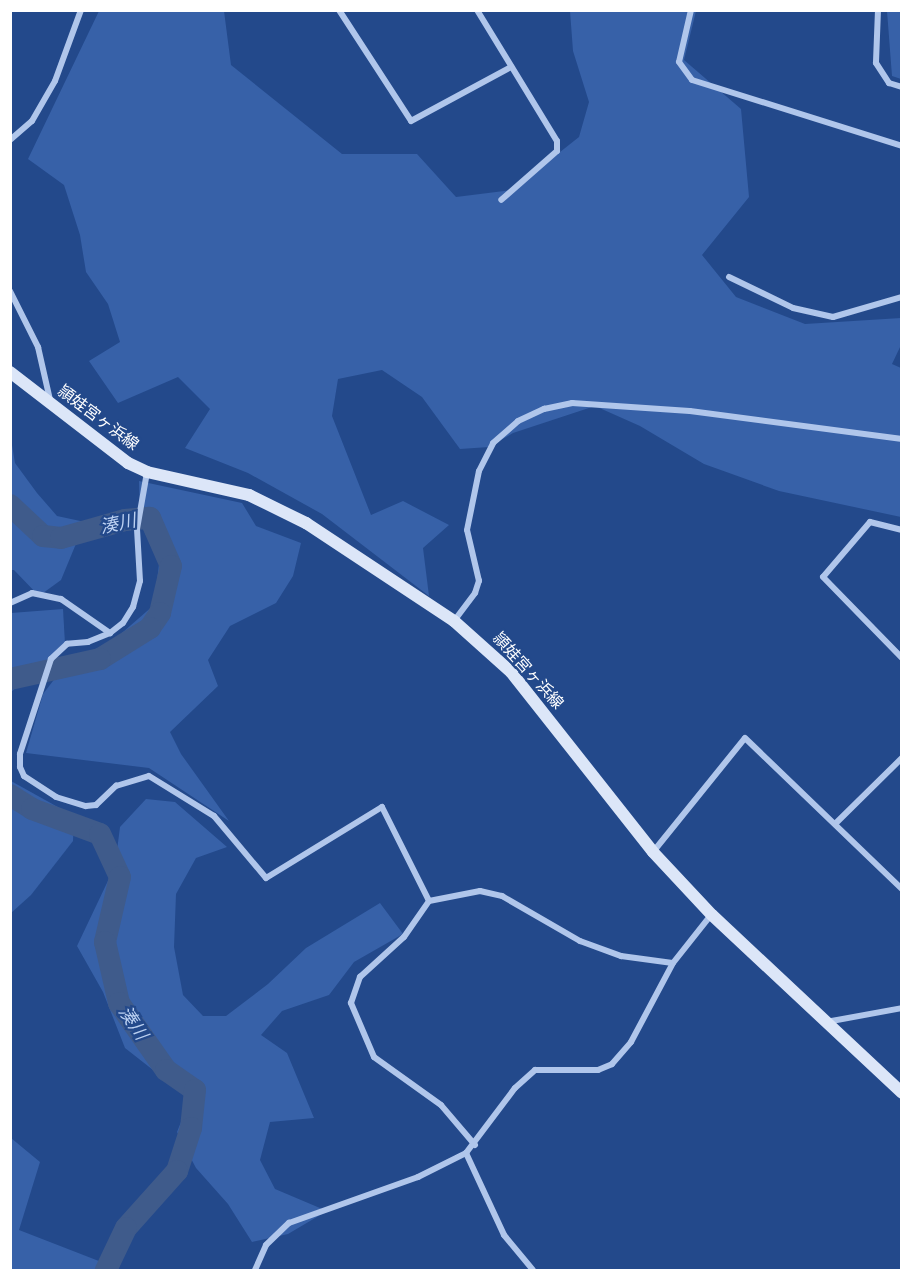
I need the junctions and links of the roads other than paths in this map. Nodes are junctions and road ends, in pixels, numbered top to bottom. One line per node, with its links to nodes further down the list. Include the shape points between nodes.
1 (81, 10): 8 (street, via 56,81 32,121)
2 (339, 10): 6 (street, via 411,121)
3 (477, 10): 6 (street)
4 (691, 10): 9 (street, via 679,62 692,80)
5 (878, 10): 7 (street, via 876,63 889,84)
6 (511, 67): 10 (street, via 556,138 557,151)
7 (902, 87)
8 (10, 140)
9 (902, 146)
10 (501, 200)
11 (729, 277): 13 (street, via 793,308 833,317)
12 (10, 291): 15 (street, via 38,346)
13 (902, 297)
14 (10, 372): 15 (main road, 頴娃宮ヶ浜線)
15 (51, 404): 17 (main road, 頴娃宮ヶ浜線, via 97,442)
16 (902, 438): 20 (street, via 690,411 572,403 543,410 518,421 493,443 479,471 467,530 479,581)
17 (147, 471): 20 (main road, 頴娃宮ヶ浜線, via 249,495 306,523); 21 (street, via 137,529 141,557 134,607)
18 (902, 530): 22 (street, via 870,522 823,577)
19 (10, 603): 21 (street, via 32,593 61,599)
20 (454, 621): 25 (main road, 頴娃宮ヶ浜線, via 511,672)
21 (110, 633): 27 (street, via 88,642 67,644 51,659 20,754 20,767 34,784 86,806 96,805 116,786 149,776 214,816 266,878 382,807)
22 (902, 658)
23 (902, 758): 24 (street)
24 (836, 823): 25 (street, via 745,738); 26 (street)
25 (653, 852): 28 (main road, 頴娃宮ヶ浜線)
26 (902, 889)
27 (429, 901): 29 (street, via 480,891 491,893 580,941 621,956); 33 (street, via 404,937 360,976 351,1003 374,1056 441,1105)
28 (712, 915): 29 (street); 31 (main road, 頴娃宮ヶ浜線)
29 (673, 963): 33 (street, via 631,1041 612,1064 598,1071 535,1070 515,1088)
30 (902, 1008): 31 (street)
31 (826, 1022): 32 (main road, 頴娃宮ヶ浜線)
32 (902, 1093)
33 (475, 1145): 34 (street)
34 (466, 1154): 35 (street, via 418,1177 289,1223 266,1245); 36 (street, via 504,1235)
35 (255, 1270)
36 (533, 1270)

